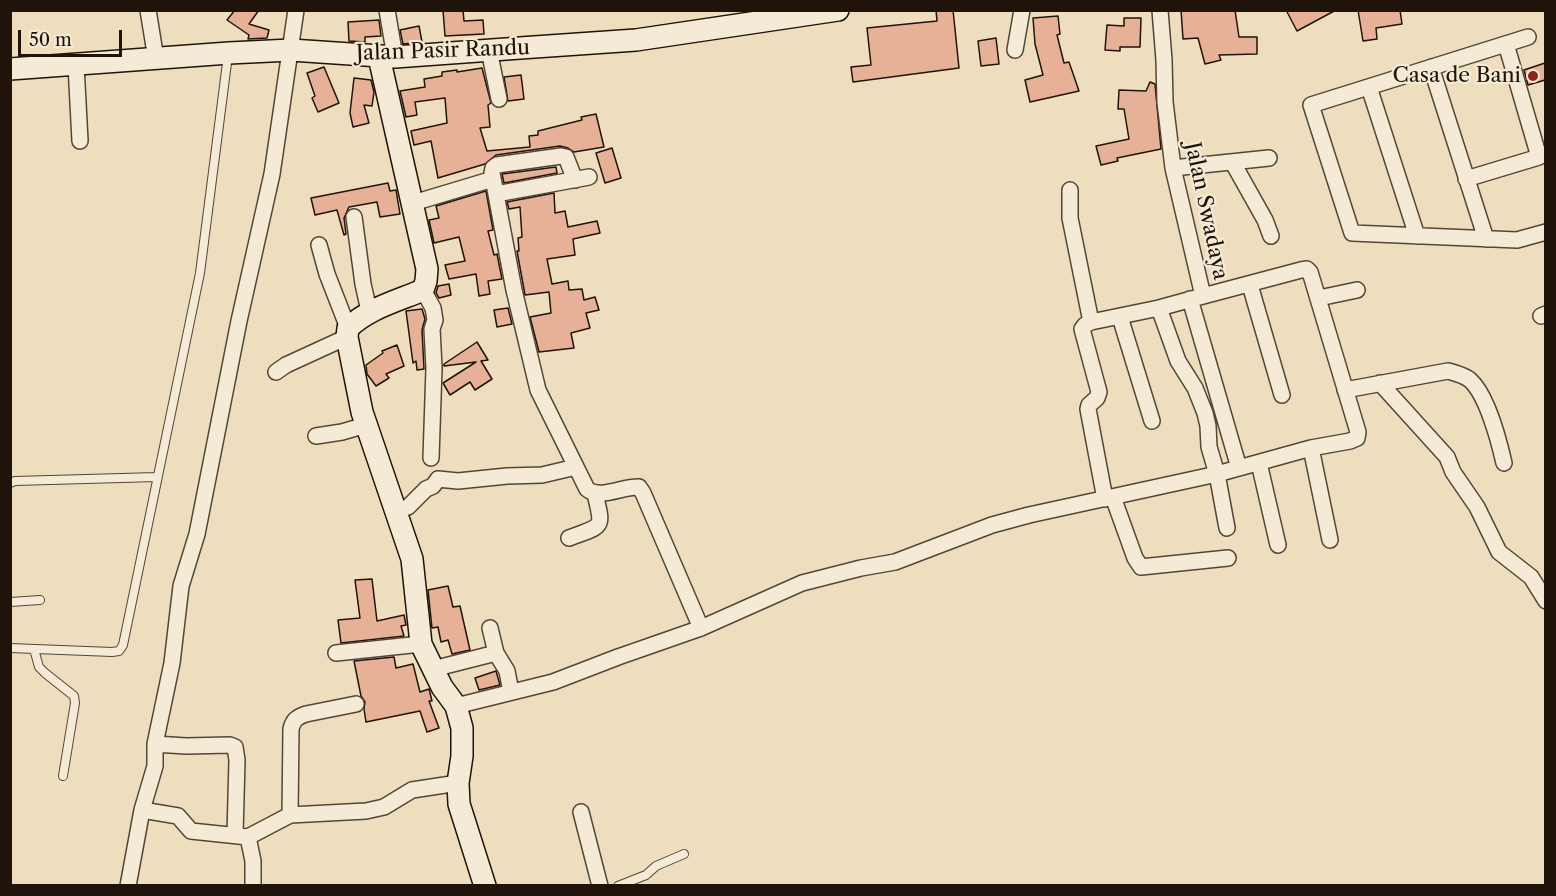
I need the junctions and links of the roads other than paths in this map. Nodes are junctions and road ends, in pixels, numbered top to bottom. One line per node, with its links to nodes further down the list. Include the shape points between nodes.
1 (148, 10): 14 (street)
2 (296, 10): 9 (street)
3 (387, 10): 13 (street)
4 (838, 10): 10 (street, Jalan Pasir Randu, via 636,40)
5 (1022, 10): 11 (street)
6 (1160, 10): 23 (street, Jalan Swadaya, via 1164,102)
7 (1528, 37): 8 (street)
8 (1506, 44): 16 (street); 24 (street, via 1539,156)
9 (291, 50): 12 (street, Jalan Pasir Randu); 13 (street, Jalan Pasir Randu); 82 (street, via 272,174 197,534 181,586 172,663)
10 (489, 50): 13 (street, Jalan Pasir Randu); 19 (street)
11 (1015, 50)
12 (229, 53): 14 (street, Jalan Pasir Randu); 58 (lane, via 200,273)
13 (387, 57): 27 (street)
14 (156, 59): 15 (street, Jalan Pasir Randu)
15 (76, 65): 17 (street, Jalan Pasir Randu); 20 (street)
16 (1431, 67): 18 (street); 24 (street)
17 (10, 69)
18 (1370, 87): 31 (street); 31 (street, via 1311,105 1352,233)
19 (499, 99)
20 (80, 141)
21 (1269, 158): 22 (street)
22 (1233, 163): 23 (street); 30 (street)
23 (1173, 168): 37 (street, Jalan Swadaya)
24 (1466, 179): 32 (street)
25 (495, 187): 25 (street, via 582,179 566,157 561,156 497,165 493,168); 27 (street); 55 (street, via 538,390)
26 (1070, 190): 42 (street, via 1070,218)
27 (412, 203): 35 (street, via 427,269)
28 (354, 217): 40 (street)
29 (1545, 232): 32 (street, via 1517,240)
30 (1271, 236)
31 (1417, 236): 32 (street)
32 (1486, 239)
33 (319, 245): 43 (street)
34 (1250, 285): 37 (street); 38 (street, via 1307,270); 47 (street)
35 (423, 290): 40 (street); 52 (street, via 435,320)
36 (1357, 290): 38 (street)
37 (1197, 297): 39 (street, Jalan Swadaya); 56 (street)
38 (1319, 298): 46 (street)
39 (1159, 308): 41 (street, Jalan Swadaya); 57 (street, via 1178,361 1205,412)
40 (369, 312): 43 (street)
41 (1120, 317): 42 (street, Jalan Swadaya); 48 (street)
42 (1091, 322): 61 (street, via 1082,334 1099,392 1088,409)
43 (348, 332): 44 (street); 49 (street, via 354,379)
44 (276, 372)
45 (1380, 383): 46 (street); 54 (street, via 1448,371 1470,380 1485,403); 69 (street, via 1447,457 1499,552 1531,577)
46 (1345, 390): 51 (street, via 1358,432 1356,438)
47 (1282, 395)
48 (1152, 421)
49 (366, 425): 50 (street); 62 (street)
50 (316, 436)
51 (1311, 448): 53 (street); 65 (street)
52 (431, 458)
53 (1259, 463): 56 (street); 66 (street)
54 (1504, 463)
55 (576, 467): 60 (street, via 587,489); 62 (street, via 542,475 438,479 408,507)
56 (1239, 468): 57 (street)
57 (1217, 474): 61 (street); 63 (street)
58 (157, 477): 59 (lane); 75 (lane, via 119,651)
59 (10, 483)
60 (595, 494): 64 (street, via 600,523); 72 (street, via 639,487)
61 (1109, 498): 67 (street, via 1141,567); 72 (street, via 992,525 895,562 802,583)
62 (396, 511): 73 (street, via 412,559)
63 (1227, 528)
64 (569, 538)
65 (1330, 540)
66 (1278, 545)
67 (1228, 558)
68 (40, 600): 70 (lane)
69 (1545, 601)
70 (10, 602)
71 (490, 628): 77 (street)
72 (701, 628): 79 (street, via 553,682)
73 (421, 644): 76 (street); 78 (street)
74 (10, 648): 75 (lane)
75 (34, 649): 83 (lane, via 39,667 74,696)
76 (336, 653)
77 (496, 653): 78 (street); 79 (street, via 507,671)
78 (433, 669): 81 (street)
79 (511, 692): 81 (street)
80 (356, 704): 87 (street, via 306,714 293,722)
81 (456, 706): 84 (street, via 463,740)
82 (155, 744): 85 (street, via 152,779); 88 (street, via 235,747)
83 (63, 776)
84 (458, 783): 87 (street, via 412,790 384,807 366,811); 92 (street, via 461,812)
85 (142, 810): 88 (street, via 178,816 191,831); 90 (street)
86 (581, 812): 93 (street)
87 (290, 815): 88 (street)
88 (242, 836): 91 (street, via 253,861)
89 (684, 854): 94 (lane)
90 (128, 885)
91 (253, 885)
92 (485, 885)
93 (600, 885)
94 (618, 885)

